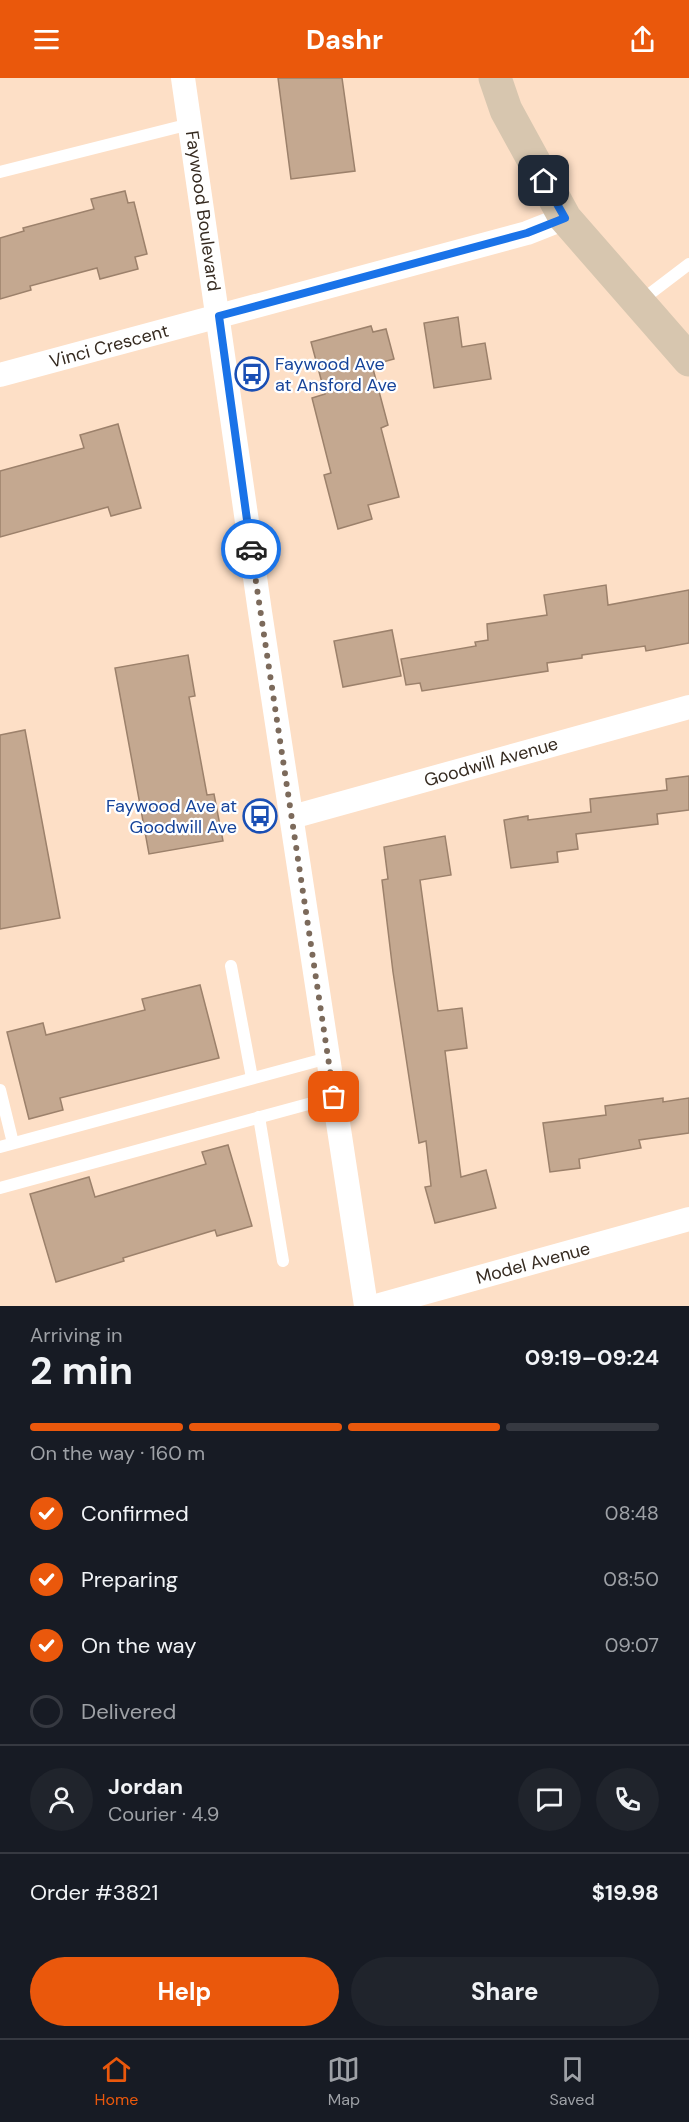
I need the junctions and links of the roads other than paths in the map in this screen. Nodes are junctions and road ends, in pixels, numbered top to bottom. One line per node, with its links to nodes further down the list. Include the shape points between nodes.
1 (183, 78): 3 (street, Faywood Boulevard)
2 (495, 78): 5 (main road, via 506,110)
3 (190, 124): 4 (lane); 8 (street, Faywood Boulevard)
4 (0, 172)
5 (565, 218): 7 (main road); 8 (street, Vinci Crescent, via 527,233)
6 (689, 264): 7 (lane)
7 (638, 302): 9 (main road)
8 (219, 316): 10 (street, Vinci Crescent); 12 (street, Faywood Boulevard)
9 (689, 360)
10 (0, 375)
11 (689, 707): 12 (street, Goodwill Avenue)
12 (292, 817): 14 (street, Faywood Boulevard)
13 (231, 966): 15 (lane)
14 (328, 1058): 15 (lane); 17 (street, Faywood Boulevard)
15 (252, 1078): 19 (lane)
16 (0, 1090): 19 (lane)
17 (334, 1097): 18 (lane); 24 (street, Faywood Boulevard)
18 (258, 1117): 21 (lane); 23 (lane)
19 (13, 1143): 20 (lane)
20 (0, 1147)
21 (0, 1188)
22 (689, 1219): 25 (street, Model Avenue)
23 (282, 1262)
24 (366, 1306)
25 (376, 1306)

